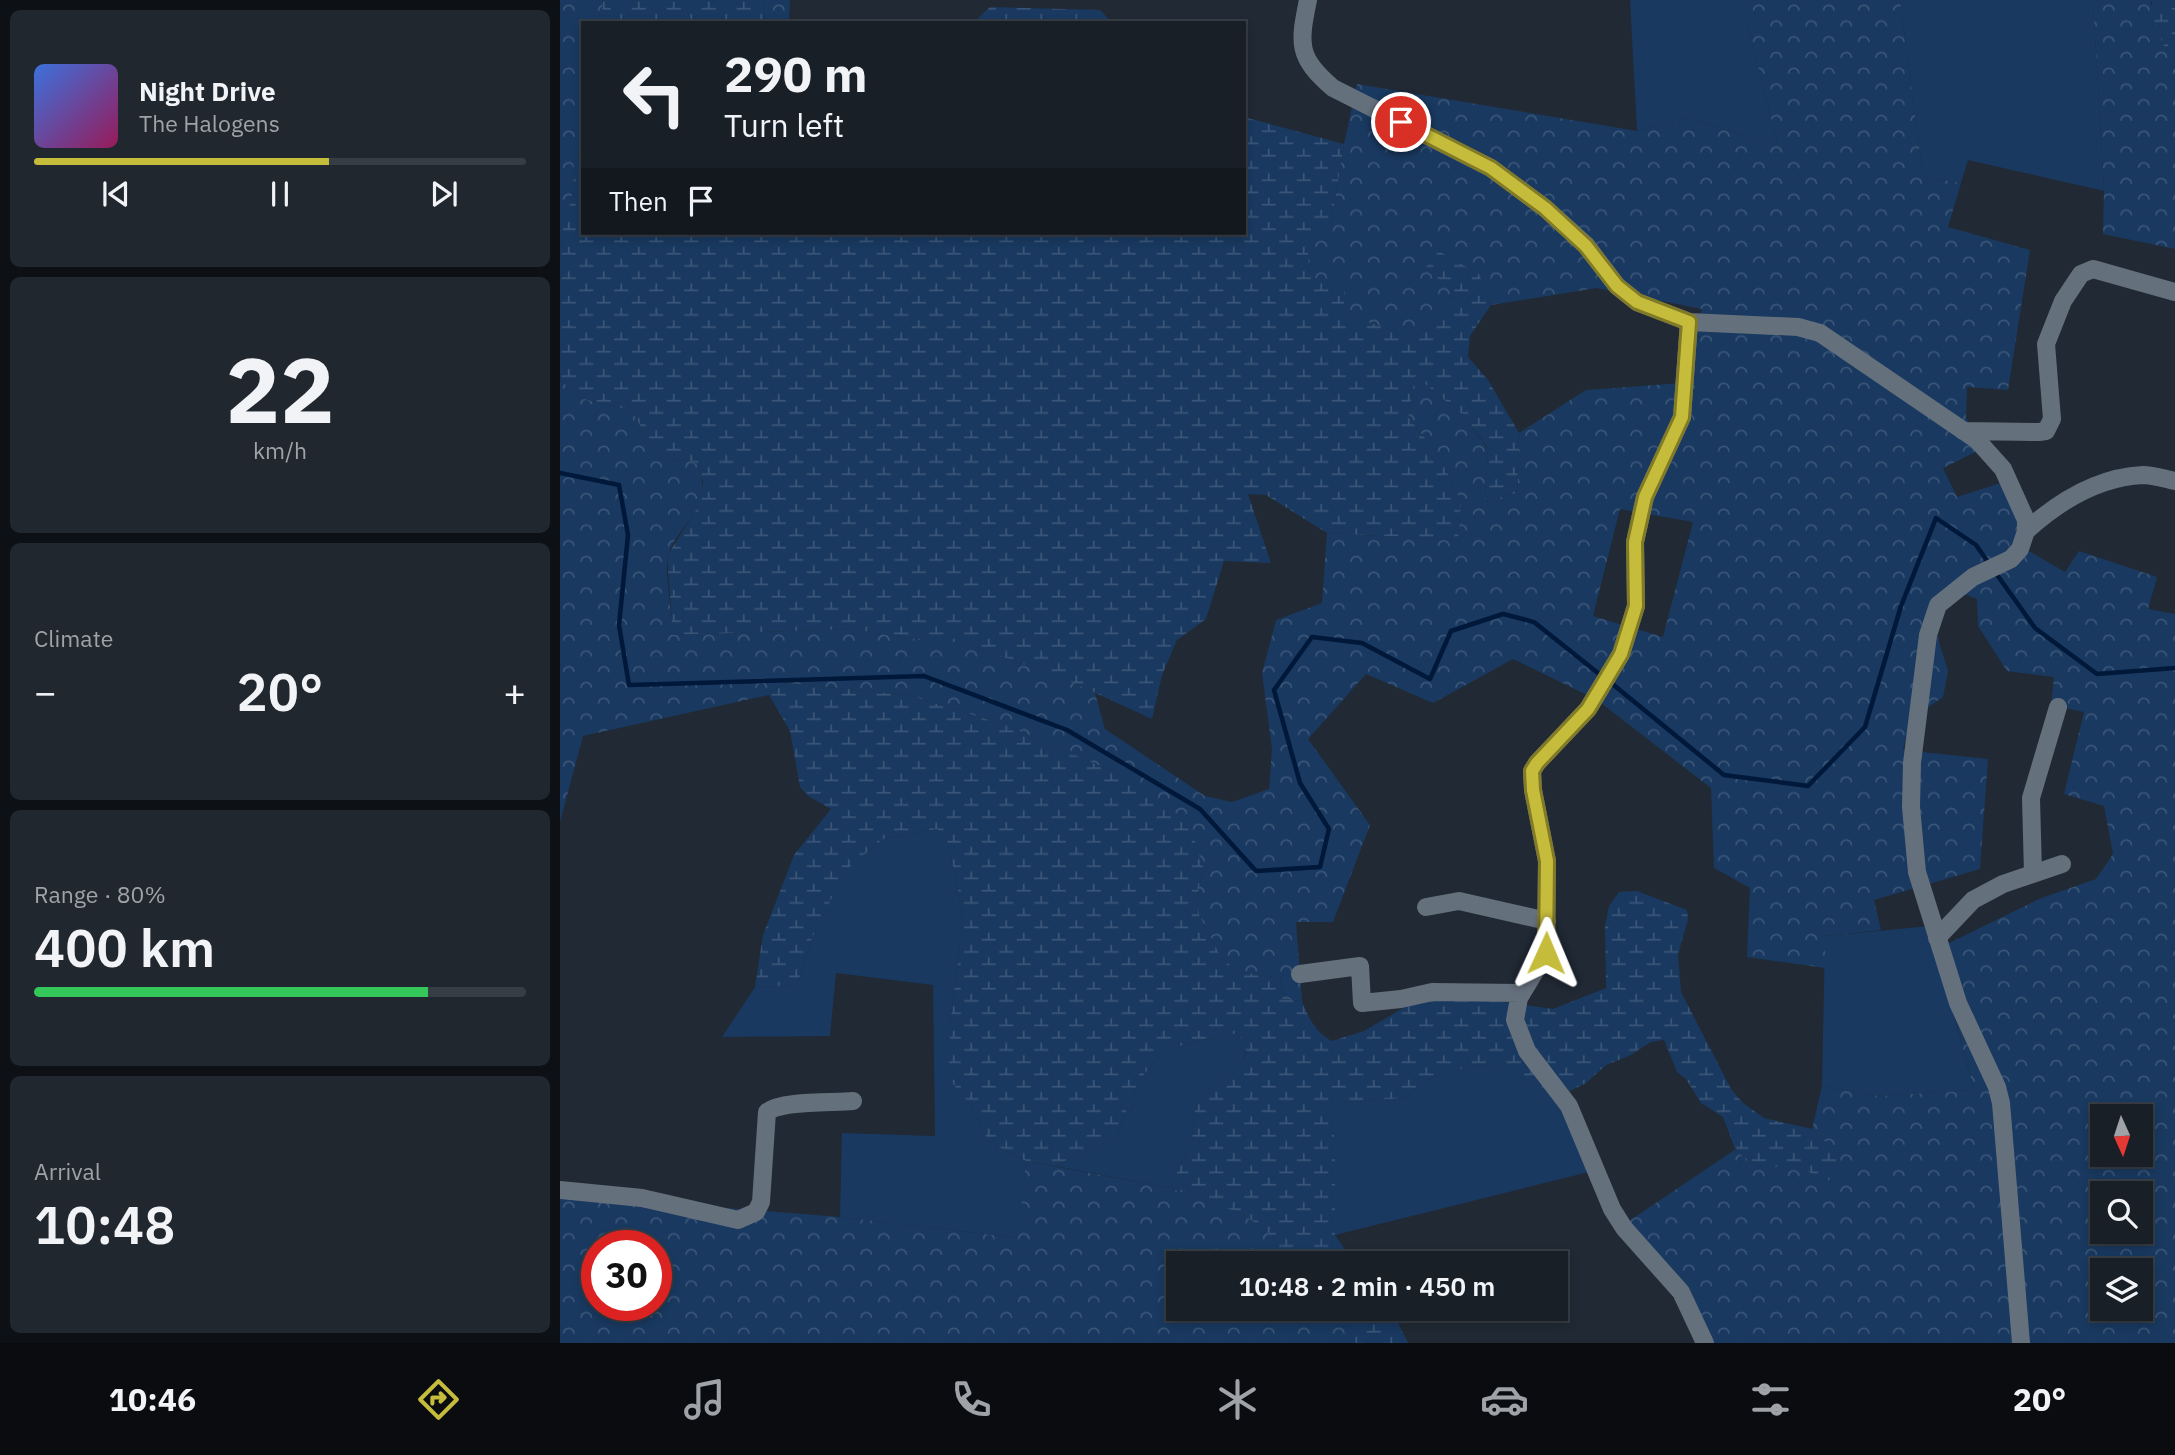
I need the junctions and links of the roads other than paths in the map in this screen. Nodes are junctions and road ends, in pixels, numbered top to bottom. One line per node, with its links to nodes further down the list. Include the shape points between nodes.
1 (1308, 0): 3 (street, via 1301,37 1306,58 1333,88 1491,168 1545,208 1637,302)
2 (2175, 292): 4 (street, via 2093,269 2081,274 2063,301 2046,344 2050,426 2039,432)
3 (1689, 322): 4 (street, via 1798,327 1820,333); 11 (street, via 1682,417 1645,497 1635,542 1636,606 1621,654 1588,709 1532,771 1547,861)
4 (1963, 431): 6 (street, via 2003,469 2022,508)
5 (2175, 481): 6 (street, via 2146,475 2100,484 2049,509)
6 (2026, 531): 12 (street, via 2011,559 1973,577 1938,605 1928,635 1911,807 1917,872)
7 (2058, 707): 9 (street, via 2031,798)
8 (2062, 864): 9 (street)
9 (2033, 873): 12 (street, via 1973,900)
10 (1426, 907): 11 (street, via 1458,901)
11 (1547, 921): 14 (street, via 1546,953)
12 (1937, 938): 18 (street, via 1958,1003 2001,1103)
13 (1300, 974): 14 (street, via 1360,965 1362,1003 1432,992)
14 (1521, 993): 17 (street, via 1515,1020 1521,1041 1569,1106 1612,1209 1681,1292)
15 (853, 1101): 16 (street, via 767,1112 761,1202 756,1212 738,1220 642,1198)
16 (560, 1189)
17 (1705, 1343)
18 (2021, 1343)

